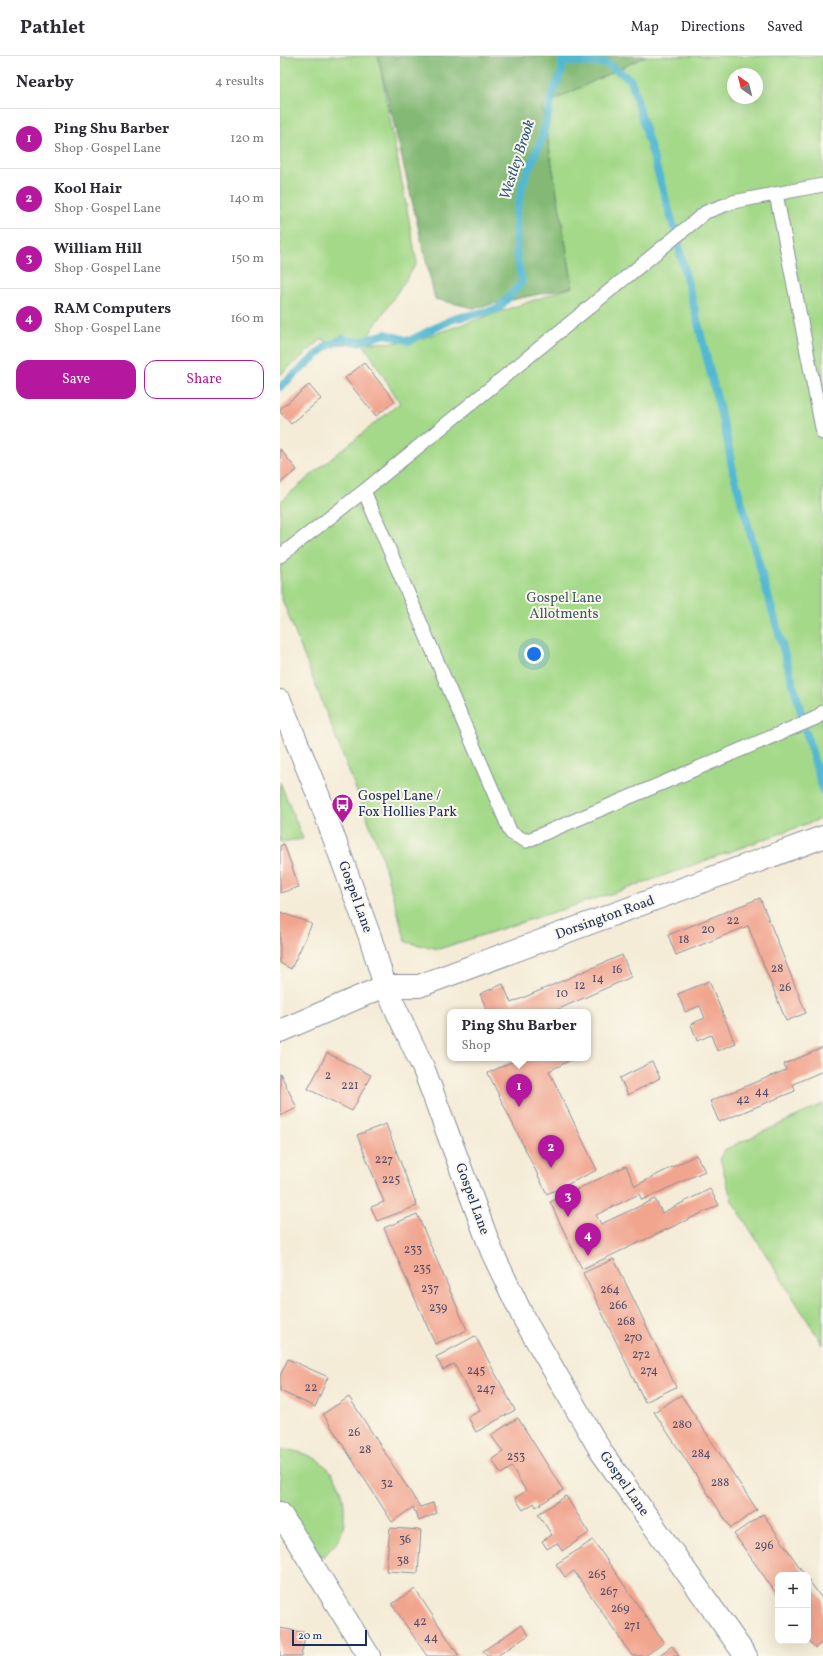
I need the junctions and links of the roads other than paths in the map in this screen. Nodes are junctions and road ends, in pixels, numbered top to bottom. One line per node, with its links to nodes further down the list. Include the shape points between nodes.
1 (823, 185): 2 (lane)
2 (776, 194): 3 (lane); 4 (lane, via 733,202 706,212)
3 (823, 433)
4 (364, 491): 5 (lane); 7 (lane, via 511,833 526,841 816,718)
5 (280, 556)
6 (280, 701): 9 (street, Gospel Lane, via 370,937)
7 (823, 712)
8 (823, 837): 9 (street, Dorsington Road, via 419,986)
9 (385, 986): 10 (street); 13 (street, Gospel Lane, via 423,1067 492,1252 524,1319 602,1454)
10 (280, 1031)
11 (281, 1515): 12 (street)
12 (369, 1656)
13 (746, 1656)

